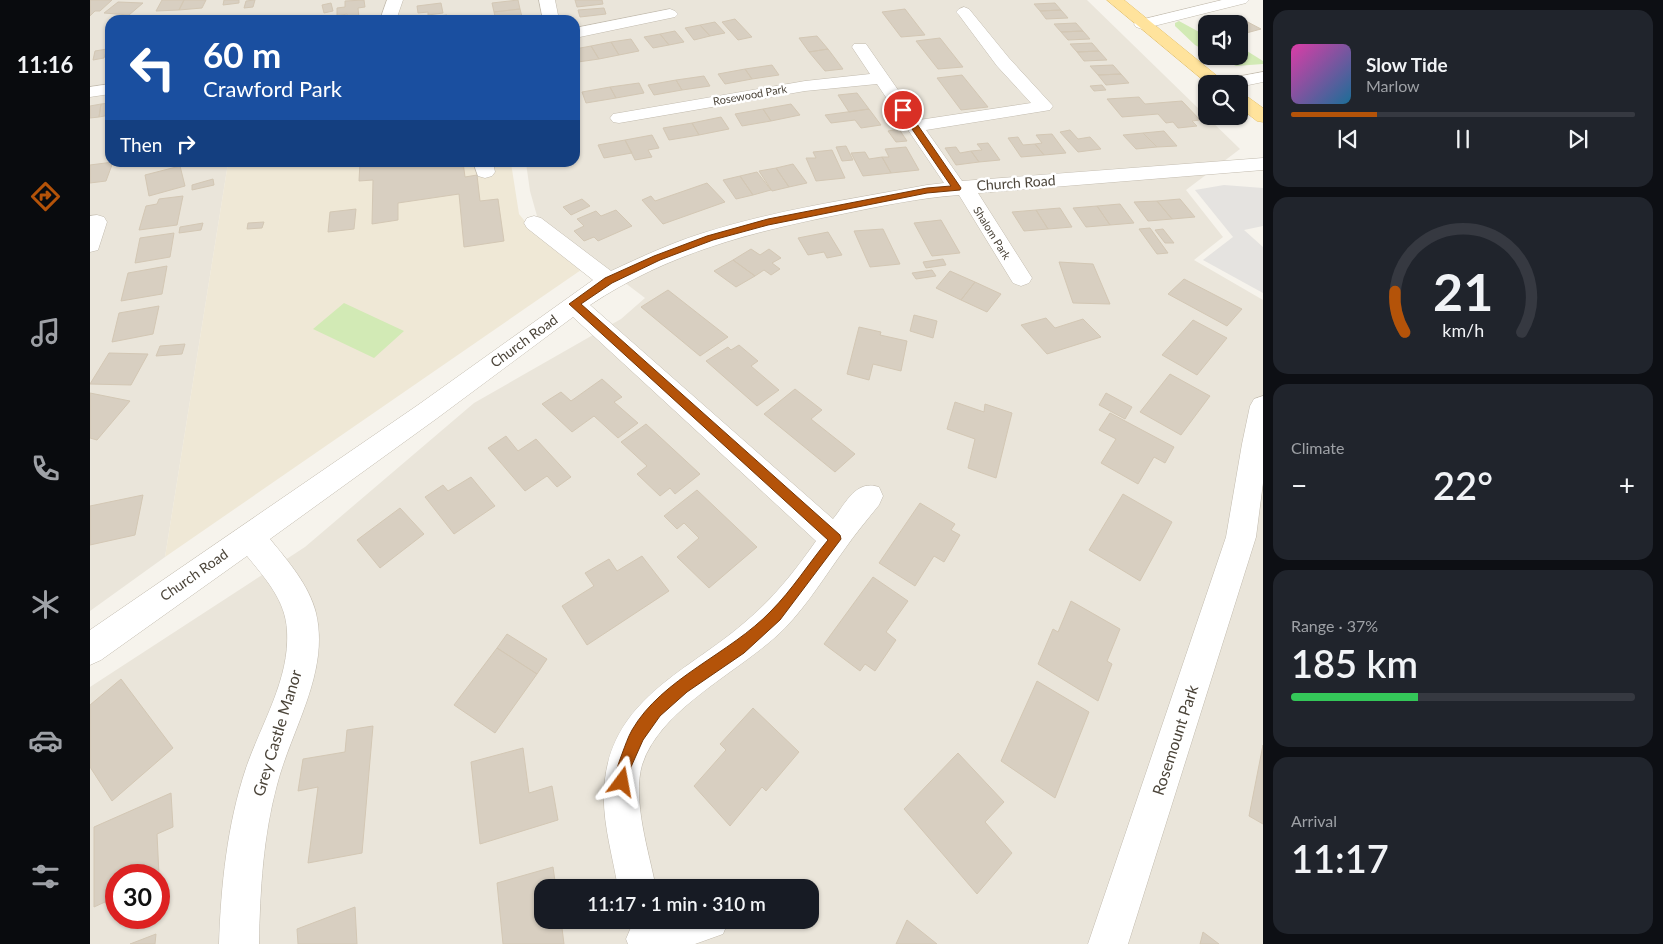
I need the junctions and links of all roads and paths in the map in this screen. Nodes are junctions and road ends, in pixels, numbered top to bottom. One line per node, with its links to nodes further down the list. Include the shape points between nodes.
1 (395, 0): 7 (street)
2 (547, 0): 8 (street)
3 (1115, 0): 9 (main road)
4 (1241, 0): 9 (street)
5 (964, 12): 21 (street, via 1002,62 1044,106)
6 (670, 14): 10 (street)
7 (390, 15)
8 (550, 15)
9 (1142, 24): 12 (main road)
10 (580, 32)
11 (860, 47): 14 (street)
12 (1207, 75)
13 (1263, 77): 15 (street)
14 (881, 78): 20 (street, Rosewood Park, via 805,86); 21 (street)
15 (1248, 80)
16 (105, 90): 17 (street)
17 (90, 92)
18 (1248, 106): 19 (main road)
19 (1263, 117)
20 (619, 118)
21 (914, 126): 23 (street)
22 (1263, 164): 23 (street, Church Road)
23 (960, 187): 27 (street, Shalom Park); 28 (street, Church Road, via 768,222 710,238)
24 (97, 217): 26 (street)
25 (534, 223): 28 (street)
26 (90, 245)
27 (1021, 278)
28 (608, 280): 29 (street, Church Road)
29 (574, 304): 33 (street, Church Road); 34 (street)
30 (1263, 406): 32 (street, Rosemount Park, via 1255,444)
31 (869, 496): 34 (street)
32 (1252, 532): 40 (street, Rosemount Park)
33 (249, 536): 35 (street, Church Road); 39 (street, Grey Castle Manor, via 284,582 300,612 303,645 293,691 264,768 250,820)
34 (835, 539): 36 (street, via 776,616 655,711 638,735 624,767 621,796)
35 (90, 649)
36 (635, 879)
37 (668, 929): 38 (street)
38 (645, 934)
39 (238, 944)
40 (1108, 944)

